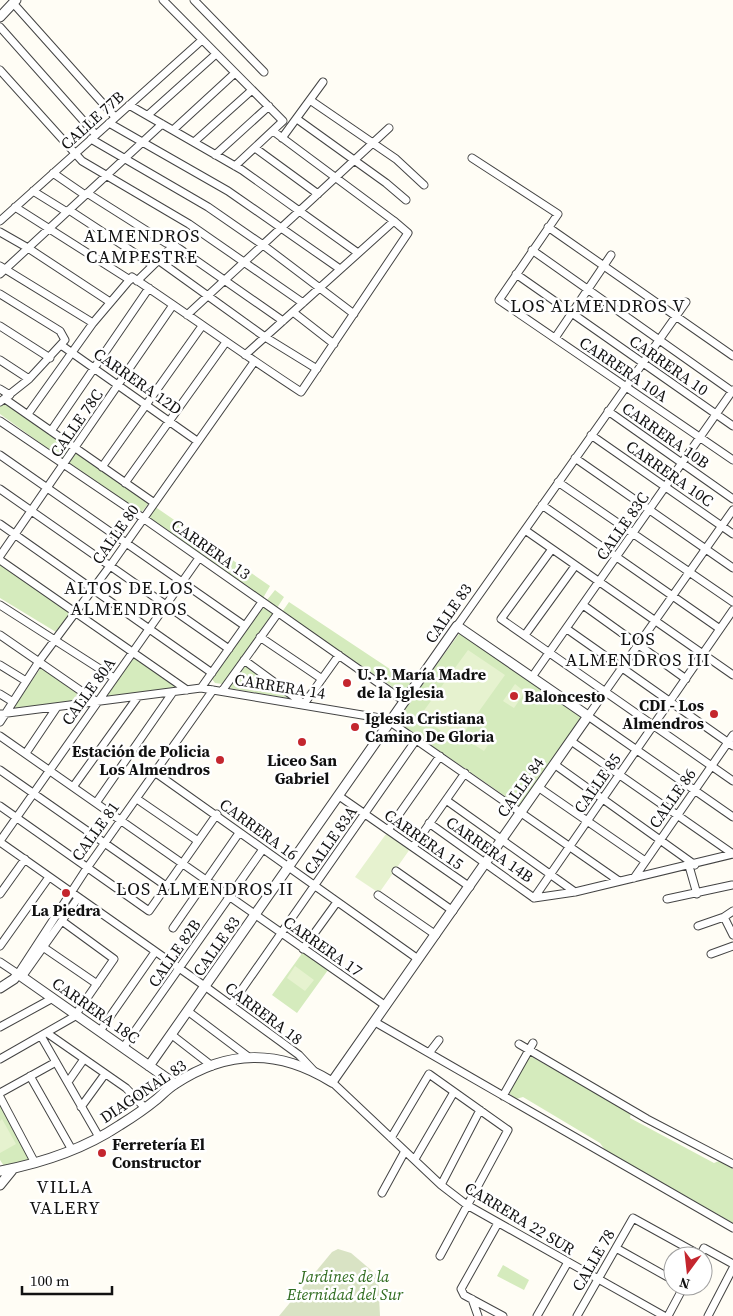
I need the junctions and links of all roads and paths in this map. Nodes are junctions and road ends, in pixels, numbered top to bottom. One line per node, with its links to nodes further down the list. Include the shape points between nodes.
1 (163, 0): 6 (street)
2 (194, 0): 9 (street)
3 (14, 1): 4 (street); 17 (street)
4 (0, 16)
5 (0, 27): 24 (street)
6 (202, 40): 7 (street); 14 (street, CALLE 77B)
7 (216, 54): 10 (street); 16 (street)
8 (0, 70): 30 (street)
9 (264, 72)
10 (235, 73): 12 (street); 22 (street)
11 (323, 82): 13 (street)
12 (252, 90): 15 (street); 27 (street)
13 (310, 100): 18 (street); 28 (street)
14 (129, 105): 16 (street); 17 (street, CALLE 77B)
15 (269, 106): 23 (street, via 283,121); 31 (street)
16 (148, 116): 20 (street)
17 (115, 117): 19 (street, CALLE 77B)
18 (297, 119): 25 (street); 34 (street)
19 (109, 123): 24 (street, CALLE 77B); 26 (street)
20 (162, 124): 22 (street); 26 (street)
21 (389, 128): 28 (street)
22 (173, 130): 27 (street)
23 (273, 131): 25 (street); 29 (street)
24 (93, 137): 30 (street, CALLE 77B); 33 (street)
25 (282, 138): 38 (street)
26 (143, 142): 33 (street); 50 (street, via 228,191)
27 (194, 142): 31 (street)
28 (373, 143): 34 (street); 39 (street)
29 (255, 148): 35 (street); 42 (street)
30 (75, 153): 36 (street, CALLE 77B); 37 (street)
31 (215, 154): 35 (street)
32 (472, 158): 49 (street, via 558,214)
33 (124, 159): 37 (street); 54 (street, via 208,207)
34 (353, 161): 38 (street); 43 (street)
35 (235, 166): 45 (street)
36 (52, 173): 40 (street, CALLE 77B); 41 (street)
37 (106, 176): 41 (street); 60 (street, via 189,224)
38 (335, 177): 42 (street); 48 (street)
39 (424, 185)
40 (33, 191): 44 (street, CALLE 77B); 46 (street)
41 (86, 194): 46 (street); 53 (street)
42 (318, 194): 45 (street)
43 (406, 200)
44 (15, 207): 47 (street, CALLE 77B); 51 (street)
45 (300, 210): 50 (street); 57 (street)
46 (68, 211): 51 (street); 59 (street)
47 (0, 221)
48 (394, 221): 57 (street); 77 (street, via 408,233)
49 (548, 227): 56 (street); 61 (street)
50 (281, 228): 54 (street); 63 (street)
51 (48, 229): 55 (street); 65 (street)
52 (0, 232): 55 (street)
53 (174, 245): 59 (street); 66 (street)
54 (263, 245): 60 (street); 68 (street)
55 (28, 248): 62 (street); 72 (street)
56 (532, 250): 64 (street); 69 (street)
57 (358, 253): 63 (street)
58 (611, 255): 61 (street)
59 (156, 262): 65 (street); 71 (street)
60 (244, 262): 66 (street); 74 (street)
61 (604, 266): 69 (street); 80 (street)
62 (2, 269): 82 (street)
63 (340, 270): 68 (street)
64 (516, 274): 78 (street, CARRERA 10); 86 (street, CARRERA 10A, via 499,300)
65 (134, 280): 67 (street); 72 (street)
66 (224, 280): 71 (street); 81 (street)
67 (149, 288): 75 (street); 98 (street)
68 (319, 288): 74 (street); 77 (street)
69 (589, 289): 78 (street); 87 (street)
70 (0, 294): 90 (street, via 60,331 65,340)
71 (207, 296): 79 (street); 85 (street)
72 (110, 302): 82 (street)
73 (686, 302): 80 (street, CALLE 83)
74 (302, 303): 76 (street)
75 (173, 305): 79 (street); 101 (street, CALLE 78C)
76 (293, 312): 81 (street); 89 (street)
77 (354, 314): 89 (street)
78 (571, 314): 86 (street); 97 (street, CARRERA 10)
79 (187, 315): 84 (street)
80 (676, 315): 87 (street, CALLE 83); 93 (street)
81 (283, 321): 85 (street)
82 (93, 323): 91 (street)
83 (0, 326): 94 (street)
84 (202, 326): 88 (street); 106 (street)
85 (265, 337): 92 (street); 99 (street)
86 (555, 338): 102 (street, CARRERA 10A)
87 (659, 339): 97 (street, CALLE 83); 104 (street)
88 (226, 342): 92 (street); 111 (street)
89 (334, 344): 99 (street)
90 (61, 345): 91 (street, CARRERA 12D); 94 (street)
91 (72, 352): 98 (street, CARRERA 12D); 108 (street)
92 (245, 355): 96 (street)
93 (733, 356)
94 (50, 358): 100 (street)
95 (0, 360): 100 (street)
96 (254, 362): 99 (street, via 301,392); 116 (street, CALLE 80)
97 (643, 363): 102 (street, CALLE 83); 109 (street, CARRERA 10)
98 (94, 368): 101 (street, CARRERA 12D); 113 (street)
99 (317, 369)
100 (30, 379): 105 (street)
101 (118, 386): 106 (street, CARRERA 12D); 117 (street, CALLE 78C)
102 (626, 387): 107 (street, CALLE 83); 115 (street, CARRERA 10A)
103 (0, 389): 105 (street)
104 (733, 391): 109 (street, CALLE 83C)
105 (5, 399): 108 (street)
106 (145, 405): 111 (street, CARRERA 12D); 123 (street)
107 (608, 411): 114 (street, CALLE 83); 122 (street, CARRERA 10B)
108 (28, 414): 113 (street)
109 (716, 414): 112 (street, CARRERA 10); 115 (street, CALLE 83C)
110 (0, 421): 121 (street, CARRERA 13)
111 (168, 421): 116 (street, CARRERA 12D); 125 (street)
112 (733, 426)
113 (51, 431): 117 (street)
114 (591, 435): 119 (street, CALLE 83); 127 (street, CARRERA 10C)
115 (700, 438): 120 (street, CARRERA 10A); 122 (street, CALLE 83C)
116 (197, 441): 130 (street, CALLE 80)
117 (75, 448): 121 (street, CALLE 78C); 123 (street)
118 (0, 455): 126 (street)
119 (575, 458): 124 (street, CALLE 83); 132 (street)
120 (733, 460)
121 (64, 463): 126 (street, CALLE 78C); 135 (street, CARRERA 13)
122 (682, 463): 127 (street, CALLE 83C); 129 (street, CARRERA 10B)
123 (102, 467): 125 (street)
124 (558, 482): 131 (street, CALLE 83); 140 (street)
125 (126, 483): 130 (street)
126 (48, 487): 134 (street, CALLE 78C); 142 (street)
127 (666, 487): 132 (street, CALLE 83C); 137 (street, CARRERA 10C)
128 (0, 489): 134 (street)
129 (733, 498)
130 (153, 502): 135 (street, CALLE 80)
131 (542, 506): 138 (street, CALLE 83); 146 (street)
132 (650, 510): 140 (street, CALLE 83C); 144 (street)
133 (733, 510): 137 (street, CALLE 84)
134 (32, 511): 139 (street, CALLE 78C); 149 (street)
135 (143, 518): 142 (street, CALLE 80); 147 (street, CARRERA 13)
136 (0, 524): 139 (street)
137 (721, 526): 141 (street, CARRERA 10C); 144 (street, CALLE 84)
138 (525, 530): 143 (street); 167 (street, CALLE 83)
139 (14, 534): 145 (street, CALLE 78C); 155 (street)
140 (633, 534): 146 (street, CALLE 83C); 152 (street)
141 (733, 534)
142 (125, 544): 149 (street, CALLE 80); 153 (street)
143 (552, 549): 150 (street); 172 (street, via 502,619)
144 (705, 549): 151 (street); 152 (street, CALLE 84)
145 (0, 556)
146 (616, 557): 154 (street, CALLE 83C); 156 (street)
147 (199, 558): 153 (street, CALLE 80A); 157 (street, CARRERA 13)
148 (0, 560): 164 (street)
149 (110, 566): 155 (street, CALLE 80); 160 (street)
150 (575, 566): 154 (street); 172 (street)
151 (733, 568)
152 (688, 572): 156 (street, CALLE 84); 158 (street)
153 (183, 582): 160 (street, CALLE 80A); 166 (street)
154 (599, 582): 161 (street, CALLE 83C); 165 (street)
155 (92, 591): 164 (street, CALLE 80); 168 (street)
156 (671, 596): 165 (street, CALLE 84); 170 (street)
157 (262, 602): 163 (street, CARRERA 13); 166 (street)
158 (733, 602)
159 (0, 605): 174 (street)
160 (167, 605): 168 (street, CALLE 80A); 176 (street)
161 (583, 605): 169 (street, CALLE 83C); 175 (street)
162 (733, 610): 170 (street, CALLE 85)
163 (278, 612): 173 (street); 180 (street, CARRERA 13)
164 (76, 613): 174 (street, CALLE 80); 177 (street)
165 (654, 621): 175 (street, CALLE 84); 179 (street)
166 (245, 626): 176 (street)
167 (457, 626): 188 (street); 201 (street, CALLE 83)
168 (150, 629): 177 (street, CALLE 80A); 186 (street)
169 (567, 629): 178 (street, CALLE 83C); 185 (street)
170 (720, 629): 179 (street, CALLE 85)
171 (0, 635): 181 (street)
172 (525, 635): 178 (street)
173 (260, 637): 182 (street); 190 (street, CARRERA 14)
174 (56, 639): 181 (street, CALLE 80); 189 (street)
175 (637, 644): 185 (street, CALLE 84); 191 (street)
176 (229, 649): 186 (street)
177 (133, 652): 189 (street, CALLE 80A); 194 (street)
178 (550, 653): 188 (street, CALLE 83C); 198 (street)
179 (703, 654): 187 (street); 191 (street, CALLE 85)
180 (339, 655): 190 (street); 201 (street, CARRERA 13)
181 (40, 660): 192 (street, CALLE 80); 204 (street)
182 (244, 660): 196 (street); 205 (street)
183 (733, 663): 187 (street)
184 (0, 665): 192 (street)
185 (622, 667): 198 (street, CALLE 84); 202 (street)
186 (212, 673): 193 (street)
187 (730, 673)
188 (532, 677): 208 (street)
189 (114, 678): 204 (street, CALLE 80A)
190 (322, 679): 205 (street)
191 (686, 679): 202 (street, CALLE 85)
192 (26, 681): 203 (street, CALLE 80)
193 (201, 688): 194 (street, CARRERA 14); 195 (street, CARRERA 14)
194 (187, 690): 197 (street, CARRERA 14)
195 (214, 690): 196 (street, CARRERA 14); 224 (street, CALLE 81)
196 (222, 691): 205 (street, CARRERA 14)
197 (173, 692): 200 (street, CARRERA 14); 236 (street)
198 (605, 692): 208 (street, CALLE 84); 211 (street)
199 (0, 694): 203 (street)
200 (137, 698): 204 (street, CARRERA 14); 228 (street)
201 (404, 701): 209 (street, CALLE 83)
202 (671, 701): 211 (street, CALLE 85); 216 (street)
203 (13, 702): 207 (street, CALLE 80)
204 (97, 702): 206 (street, CARRERA 14); 223 (street, CALLE 80A)
205 (304, 704): 209 (street, CARRERA 14)
206 (57, 707): 207 (street, CARRERA 14); 218 (street)
207 (3, 713): 210 (street, CALLE 80)
208 (588, 716): 215 (street, CALLE 84); 217 (street)
209 (390, 721): 214 (street, CARRERA 14); 232 (street, CALLE 83)
210 (0, 722)
211 (654, 726): 217 (street, CALLE 85); 221 (street)
212 (733, 735): 216 (street, CALLE 86)
213 (0, 736): 218 (street, CARRERA 17)
214 (416, 740): 219 (street, CARRERA 14); 240 (street, CALLE 83A)
215 (571, 741): 220 (street, CALLE 84); 226 (street)
216 (730, 744): 221 (street, CALLE 86)
217 (637, 750): 226 (street, CALLE 85); 230 (street)
218 (26, 753): 223 (street, CARRERA 17)
219 (440, 756): 225 (street, CARRERA 14); 247 (street)
220 (554, 764): 229 (street, CALLE 84); 234 (street)
221 (711, 766): 227 (street); 230 (street, CALLE 86)
222 (0, 770): 231 (street)
223 (49, 770): 228 (street, CARRERA 17); 231 (street, CALLE 80A)
224 (156, 773): 233 (street, CALLE 81); 239 (street, CARRERA 16)
225 (464, 773): 235 (street); 238 (street, CARRERA 14)
226 (620, 775): 234 (street, CALLE 85); 241 (street)
227 (733, 781)
228 (73, 787): 236 (street, CARRERA 17)
229 (538, 787): 238 (street, CALLE 84); 245 (street)
230 (695, 789): 241 (street, CALLE 86); 242 (street)
231 (33, 794): 243 (street, CALLE 80A); 253 (street)
232 (339, 796): 240 (street, CARRERA 15); 264 (street, CALLE 83)
233 (137, 799): 244 (street, CALLE 81); 251 (street)
234 (603, 799): 245 (street, CALLE 85); 249 (street)
235 (446, 800): 246 (street); 250 (street)
236 (96, 803): 244 (street, CARRERA 17)
237 (0, 806): 243 (street)
238 (521, 813): 250 (street, CALLE 84); 255 (street, CARRERA 14)
239 (217, 814): 248 (street, CARRERA 16); 251 (street)
240 (365, 814): 247 (street, CARRERA 15); 273 (street, CALLE 83A)
241 (677, 814): 249 (street, CALLE 86); 257 (street)
242 (733, 817)
243 (17, 818): 252 (street, CALLE 80A); 263 (street)
244 (120, 821): 253 (street, CALLE 81); 261 (street, CARRERA 17)
245 (587, 821): 255 (street, CALLE 85); 259 (street)
246 (430, 824): 254 (street); 260 (street, CARRERA 14B)
247 (388, 830): 254 (street, CARRERA 15)
248 (240, 833): 256 (street, CARRERA 16); 269 (street)
249 (661, 839): 259 (street, CALLE 86); 262 (street)
250 (502, 840): 260 (street, CALLE 84); 266 (street)
251 (198, 841): 261 (street)
252 (0, 842): 258 (street, CARRERA 18)
253 (105, 843): 263 (street, CALLE 81); 272 (street)
254 (413, 848): 274 (street, CARRERA 15)
255 (568, 848): 266 (street, CALLE 85); 270 (street, CARRERA 14)
256 (263, 850): 264 (street, CARRERA 16); 281 (street, CALLE 82B)
257 (733, 854): 262 (street)
258 (25, 859): 267 (street, CARRERA 18); 277 (street)
259 (645, 861): 268 (street, CALLE 86)
260 (486, 863): 274 (street, CALLE 84); 282 (street, CARRERA 14B)
261 (182, 864): 269 (street, CARRERA 17); 272 (street)
262 (692, 865): 268 (street); 278 (street)
263 (87, 868): 272 (street, via 149,911); 276 (street, CALLE 81)
264 (289, 868): 273 (street, CARRERA 16); 287 (street, CALLE 83)
265 (396, 871): 285 (street)
266 (550, 874): 275 (street); 282 (street, CALLE 85)
267 (49, 877): 276 (street, CARRERA 18); 295 (street)
268 (634, 878): 270 (street)
269 (206, 881): 281 (street, CARRERA 17); 291 (street)
270 (620, 882): 275 (street)
271 (732, 885): 278 (street)
272 (166, 886)
273 (314, 886): 284 (street, CARRERA 16); 292 (street, CALLE 83A)
274 (470, 887): 285 (street, CALLE 84)
275 (575, 892): 282 (street)
276 (71, 893): 280 (street, CARRERA 18); 304 (street, CALLE 81)
277 (0, 894)
278 (697, 894): 283 (street)
279 (378, 895): 293 (street)
280 (78, 898): 289 (street, CALLE 81); 299 (street, CARRERA 18)
281 (230, 898): 287 (street, CARRERA 17); 303 (street, CALLE 82B)
282 (534, 898)
283 (667, 899)
284 (337, 902): 298 (street); 301 (street, CARRERA 16)
285 (453, 911): 293 (street, CALLE 84)
286 (733, 911): 288 (street)
287 (256, 916): 292 (street, CARRERA 17); 306 (street, CALLE 83)
288 (724, 917): 290 (street); 294 (street)
289 (62, 921): 297 (street, CALLE 81); 305 (street, via 114,959)
290 (698, 926)
291 (173, 928)
292 (281, 933): 298 (street, CARRERA 17); 309 (street, CALLE 83A)
293 (436, 935): 301 (street, CALLE 84)
294 (733, 935)
295 (0, 946)
296 (733, 946): 300 (street)
297 (43, 947): 304 (street, CALLE 81); 305 (street)
298 (303, 949): 310 (street, CARRERA 17)
299 (156, 952): 303 (street, CARRERA 18); 315 (street)
300 (711, 954)
301 (418, 959): 310 (street, CALLE 84)
302 (0, 962): 304 (street, CARRERA 18C)
303 (180, 968): 306 (street, CARRERA 18); 321 (street, CALLE 82B)
304 (20, 975): 307 (street, CALLE 81); 308 (street, CARRERA 18C)
305 (97, 984): 312 (street)
306 (206, 987): 309 (street, CARRERA 18); 311 (street, CALLE 83)
307 (0, 988)
308 (53, 998): 312 (street, CARRERA 18C); 314 (street)
309 (231, 1006): 329 (street, CARRERA 18, via 299,1055)
310 (386, 1006): 313 (street, CALLE 84)
311 (189, 1012): 317 (street, CALLE 83); 323 (street)
312 (77, 1015): 315 (street, CARRERA 18C); 316 (street)
313 (375, 1022): 322 (street); 333 (street, CALLE 84)
314 (0, 1028)
315 (100, 1031): 321 (street, CARRERA 18C)
316 (44, 1035): 324 (street); 325 (street); 326 (street)
317 (172, 1035): 327 (street, CALLE 83); 328 (street)
318 (439, 1040): 322 (street)
319 (519, 1044): 320 (street)
320 (531, 1047): 337 (street); 348 (street, via 647,1119)
321 (124, 1048): 327 (street, CARRERA 18C)
322 (429, 1054): 337 (street)
323 (250, 1058): 328 (street, DIAGONAL 83); 329 (street, DIAGONAL 83, via 280,1059)
324 (0, 1059)
325 (84, 1060): 330 (street); 332 (street)
326 (56, 1062): 331 (street); 332 (street)
327 (149, 1066): 334 (street, CARRERA 18C)
328 (212, 1066): 334 (street, DIAGONAL 83)
329 (313, 1071): 333 (street, DIAGONAL 83)
330 (105, 1074): 339 (street); 340 (street, via 126,1088)
331 (30, 1076): 336 (street); 344 (street)
332 (68, 1082): 339 (street)
333 (332, 1082): 343 (street, CARRERA 22 SUR)
334 (175, 1084): 340 (street, DIAGONAL 83)
335 (454, 1092): 341 (street); 343 (street, via 430,1074); 346 (street)
336 (0, 1093)
337 (503, 1096): 356 (street)
338 (0, 1097): 347 (street)
339 (81, 1107): 342 (street)
340 (145, 1108): 342 (street, DIAGONAL 83)
341 (480, 1110): 352 (street); 354 (street, via 508,1130)
342 (99, 1138): 344 (street, DIAGONAL 83)
343 (391, 1138): 345 (street, CARRERA 22 SUR)
344 (72, 1150): 347 (street, DIAGONAL 83)
345 (405, 1151): 346 (street, CARRERA 22 SUR); 353 (street)
346 (415, 1160): 352 (street, CARRERA 22 SUR)
347 (36, 1163): 349 (street, DIAGONAL 83)
348 (733, 1164)
349 (13, 1169): 350 (street, DIAGONAL 83); 351 (street)
350 (0, 1171)
351 (0, 1185)
352 (441, 1185): 354 (street, CARRERA 22 SUR)
353 (382, 1193)
354 (467, 1205): 355 (street, CARRERA 22 SUR); 360 (street)
355 (498, 1223): 361 (street, CARRERA 22 SUR); 367 (street, via 461,1286 464,1295)
356 (733, 1228)
357 (682, 1246): 358 (street, CALLE 78, via 633,1218)
358 (616, 1248): 364 (street); 365 (street, CALLE 78)
359 (713, 1253): 362 (street)
360 (440, 1256)
361 (568, 1262): 365 (street, CARRERA 22 SUR); 370 (street)
362 (733, 1264)
363 (733, 1268): 373 (street)
364 (663, 1274)
365 (598, 1280): 371 (street, CALLE 78); 372 (street, CARRERA 22 SUR)
366 (678, 1296): 372 (street)
367 (472, 1299): 368 (street); 369 (street)
368 (478, 1316)
369 (503, 1316)
370 (537, 1316)
371 (577, 1316)
372 (666, 1316)
373 (708, 1316)

